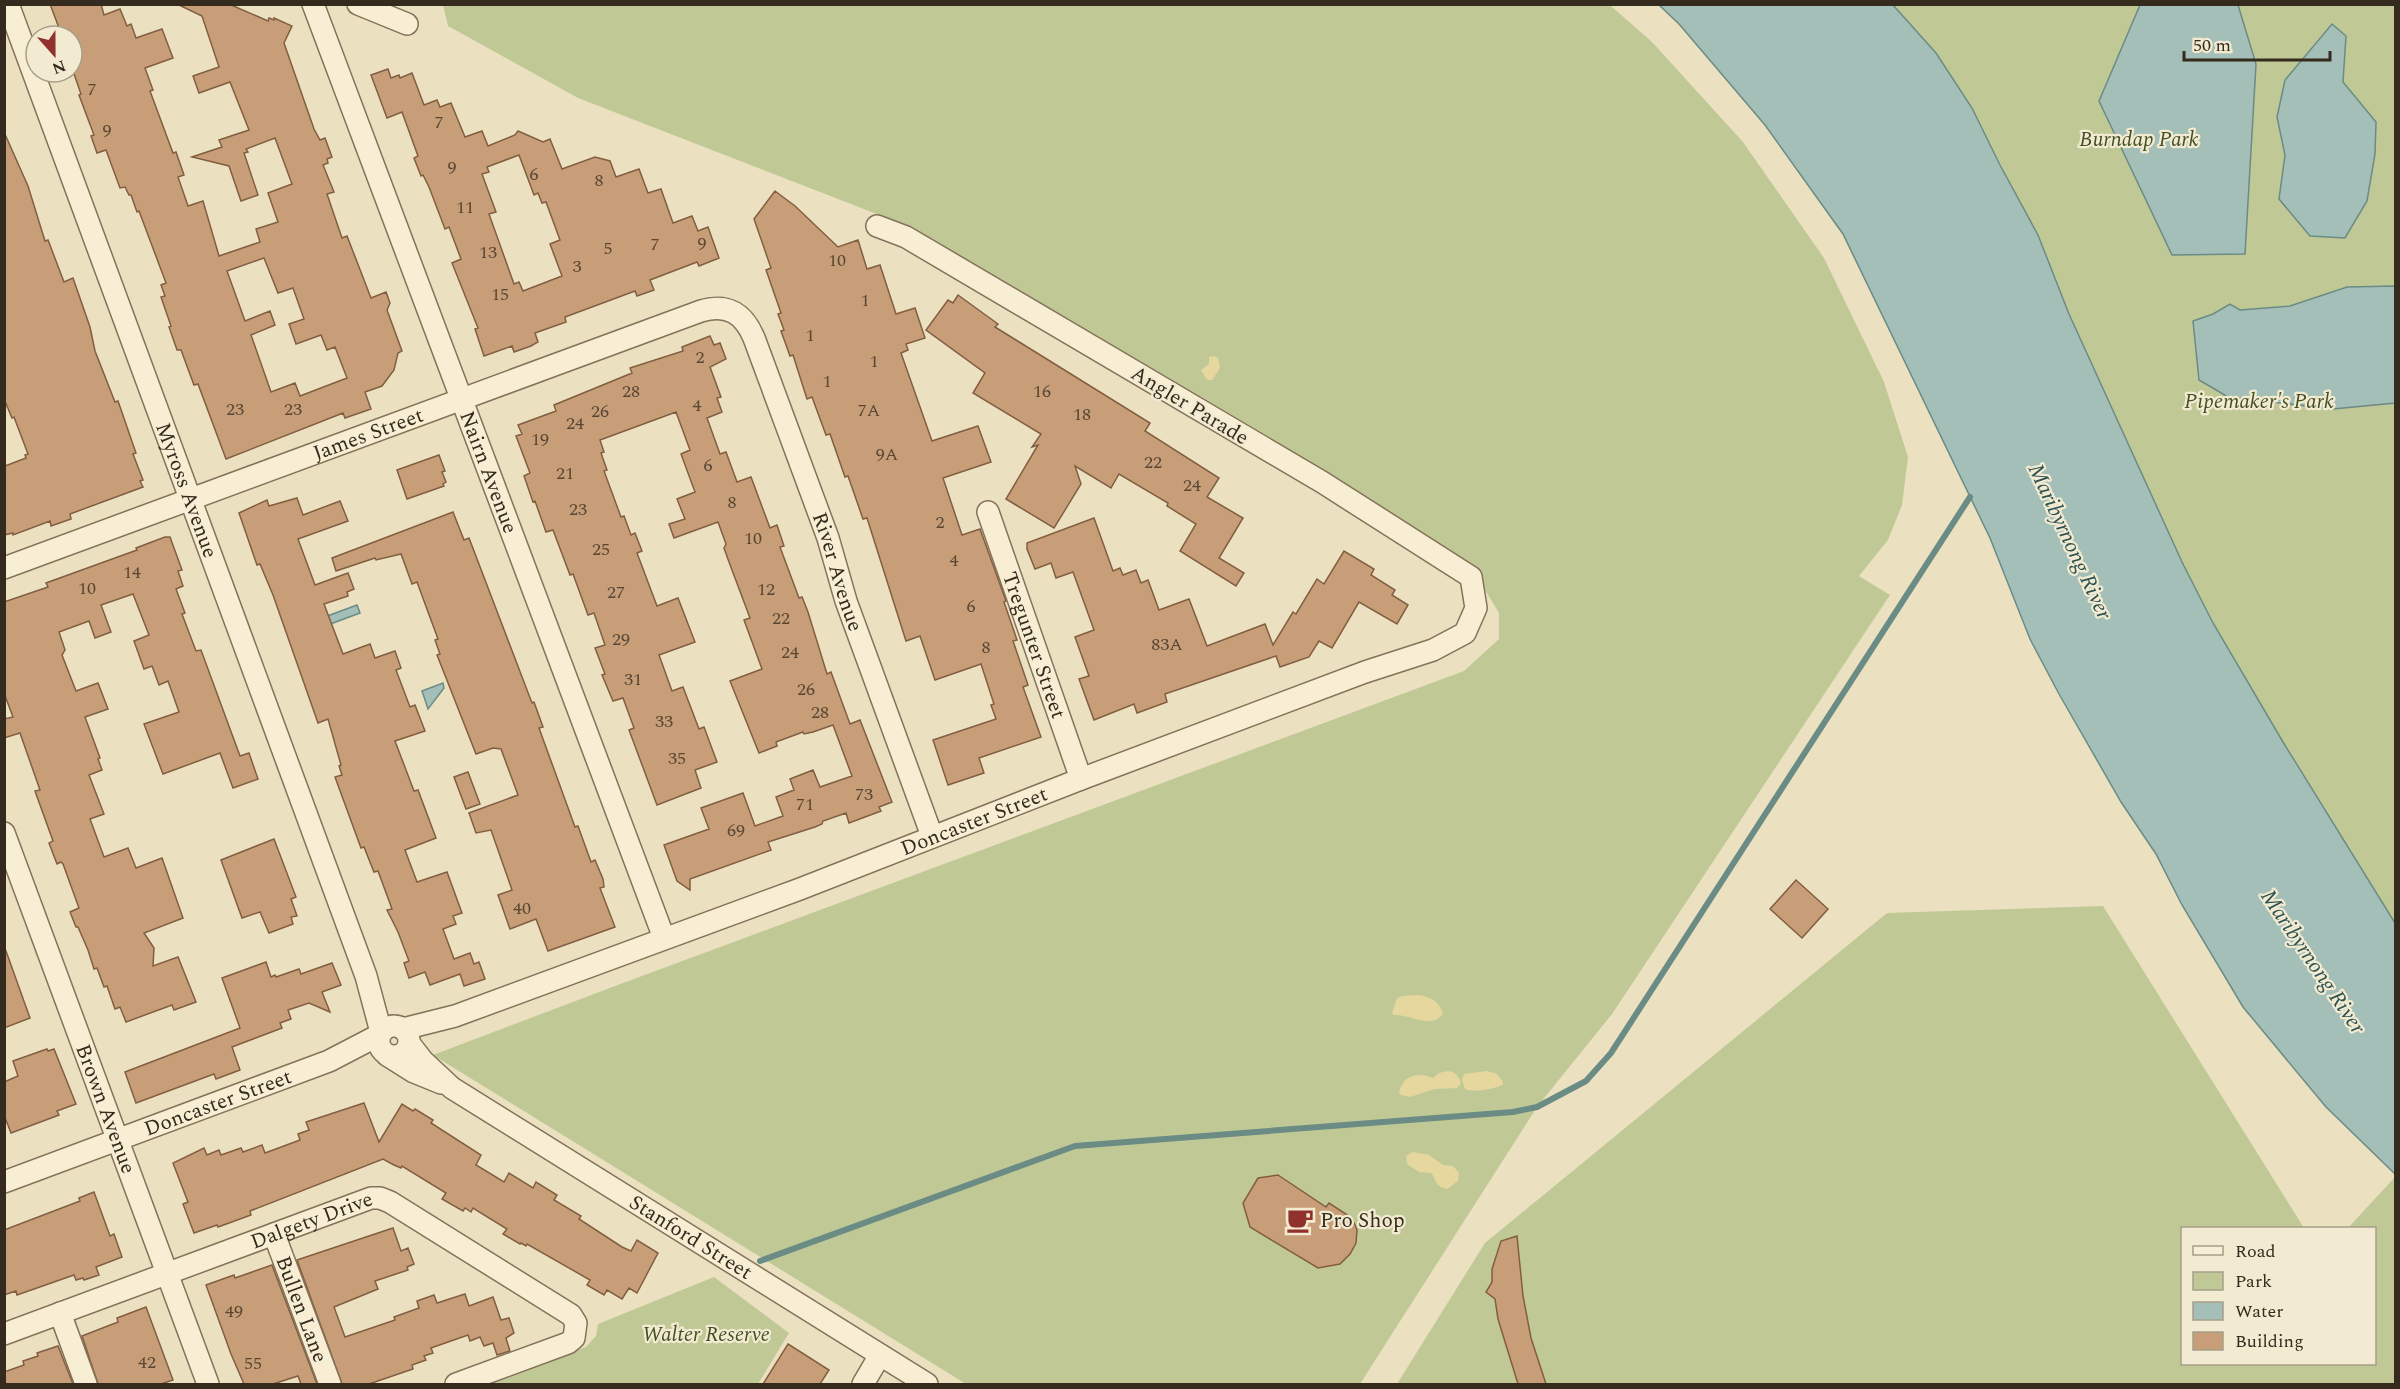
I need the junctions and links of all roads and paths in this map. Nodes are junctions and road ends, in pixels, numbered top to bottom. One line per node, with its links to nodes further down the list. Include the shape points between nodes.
1 (8, 4): 8 (street, Myross Avenue)
2 (313, 4): 7 (street, Nairn Avenue)
3 (358, 4): 4 (street)
4 (407, 24)
5 (877, 226): 11 (street, Angler Parade, via 906,237 1391,526 1470,577)
6 (734, 310): 7 (street, James Street, via 701,310); 14 (street, River Avenue, via 749,326)
7 (462, 400): 8 (street, James Street); 15 (street, Nairn Avenue)
8 (190, 499): 10 (street, James Street); 16 (street, Myross Avenue, via 366,976)
9 (987, 512): 12 (street, Tregunter Street)
10 (4, 568)
11 (1476, 608): 12 (street, Doncaster Street, via 1466,633 1432,650)
12 (1081, 779): 14 (street, Doncaster Street)
13 (4, 833): 17 (street, Brown Avenue)
14 (932, 836): 15 (street, Doncaster Street)
15 (664, 938): 16 (street, Doncaster Street)
16 (393, 1039): 17 (street, Doncaster Street); 23 (street, Stanford Street, via 414,1072 453,1088)
17 (118, 1140): 18 (street, Doncaster Street); 20 (street, Brown Avenue)
18 (4, 1182)
19 (274, 1234): 20 (street, Dalgety Drive); 26 (street, Bullen Lane); 27 (street, Dalgety Drive, via 380,1198 571,1315 576,1323 577,1331 568,1343)
20 (167, 1274): 21 (street, Dalgety Drive); 25 (street, Brown Avenue)
21 (60, 1313): 22 (street, Dalgety Drive); 24 (street)
22 (4, 1334)
23 (880, 1355): 28 (street); 29 (street, Stanford Street)
24 (86, 1384)
25 (208, 1384)
26 (330, 1384)
27 (456, 1384)
28 (862, 1384)
29 (927, 1384)

